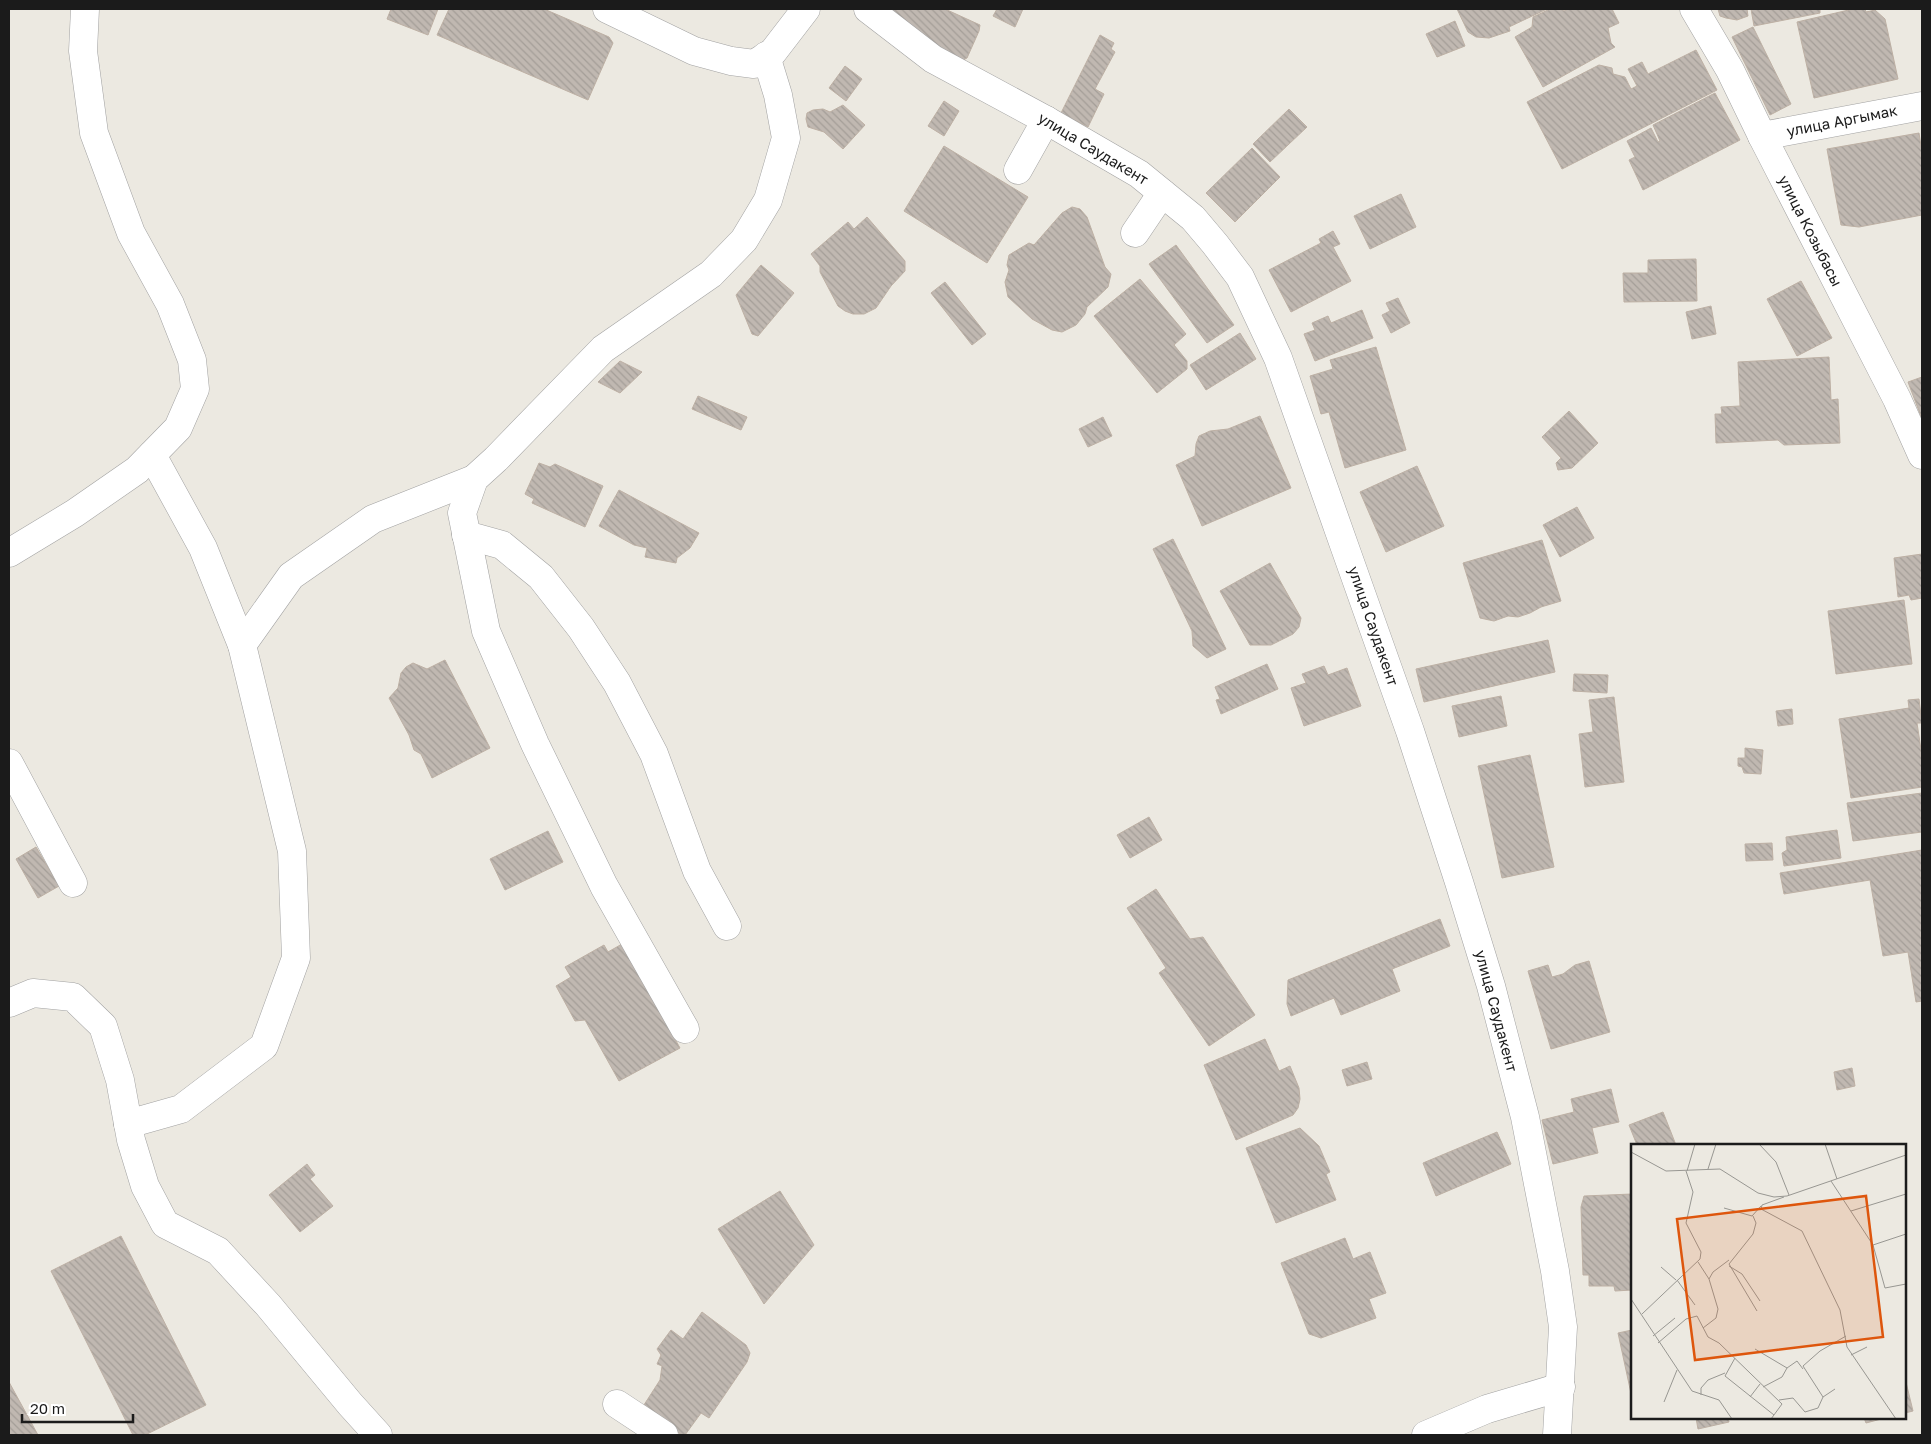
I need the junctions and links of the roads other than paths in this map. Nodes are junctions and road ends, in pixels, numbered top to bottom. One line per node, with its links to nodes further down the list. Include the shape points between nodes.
1 (85, 9): 13 (street, via 83,51 94,134 131,233 170,304 192,360 195,389 178,428)
2 (607, 9): 6 (street, via 694,51 754,64)
3 (806, 9): 6 (street, via 773,52)
4 (868, 9): 8 (street, улица Саудакент, via 933,59)
5 (1694, 9): 9 (street, улица Козыбасы, via 1730,70)
6 (766, 56): 15 (street, via 786,138 768,200 744,240 711,274 603,349)
7 (1922, 106): 9 (street, улица Аргымак)
8 (1046, 120): 10 (street); 11 (street, улица Саудакент, via 1139,174)
9 (1762, 136): 14 (street, улица Козыбасы, via 1897,399)
10 (1018, 170)
11 (1162, 193): 12 (street); 25 (street, улица Саудакент, via 1192,218 1240,277 1278,358 1410,731 1491,986 1525,1117 1563,1327)
12 (1135, 232)
13 (152, 455): 17 (street, via 137,470 75,513); 18 (street, via 203,548)
14 (1922, 455)
15 (474, 479): 16 (street, via 462,513); 18 (street, via 372,519 291,576)
16 (466, 535): 21 (street, via 502,545 522,561 541,577 581,628 617,683 654,754 697,871); 23 (street, via 486,632 527,727 604,886)
17 (9, 553)
18 (242, 645): 24 (street, via 292,851 296,958 264,1046 182,1109)
19 (9, 763): 20 (street)
20 (73, 883)
21 (727, 926)
22 (9, 1003): 24 (street, via 33,993 73,997 103,1026 120,1080)
23 (684, 1029)
24 (128, 1124): 27 (street, via 145,1186 165,1224 218,1251)
25 (1561, 1387): 29 (street, via 1487,1409); 30 (street, улица Саудакент)
26 (617, 1404): 28 (street)
27 (378, 1435)
28 (664, 1435)
29 (1426, 1435)
30 (1557, 1435)

